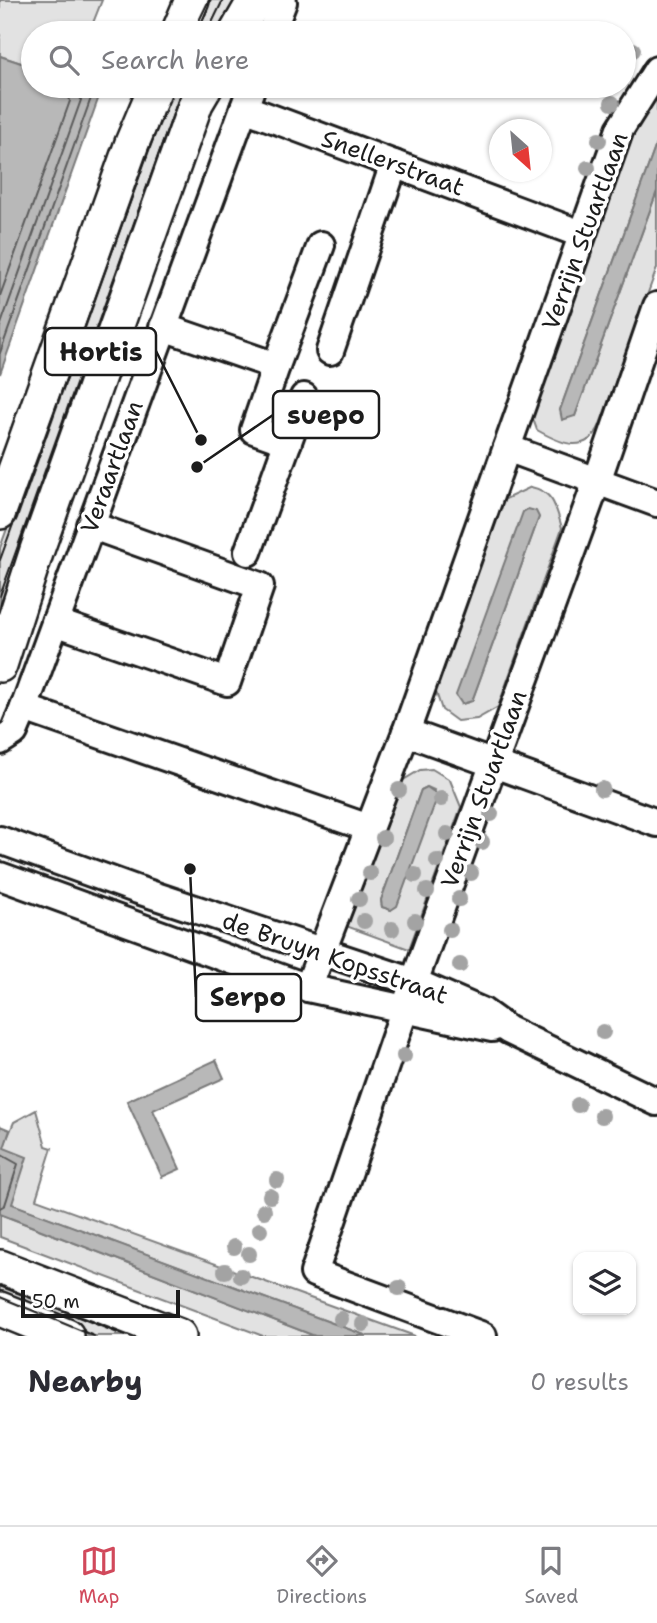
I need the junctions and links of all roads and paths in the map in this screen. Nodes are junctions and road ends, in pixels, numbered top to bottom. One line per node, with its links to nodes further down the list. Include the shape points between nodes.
1 (192, 0): 3 (main road)
2 (269, 1): 4 (main road); 5 (street)
3 (183, 21)
4 (248, 21)
5 (270, 21)
6 (657, 70): 12 (street, Verrijn Stuartlaan, via 620,129)
7 (151, 98): 23 (main road)
8 (199, 98): 27 (main road, Veraartlaan)
9 (242, 98): 15 (street, Veraartlaan)
10 (255, 98): 11 (street, Snellerstraat)
11 (394, 164): 12 (street, Snellerstraat); 16 (street)
12 (581, 234): 20 (street, Verrijn Stuartlaan)
13 (321, 245): 17 (street)
14 (657, 306): 21 (street, Verrijn Stuartlaan)
15 (163, 327): 17 (street); 24 (street, Veraartlaan)
16 (330, 351)
17 (276, 366): 19 (street, via 254,430)
18 (304, 397): 19 (street)
19 (288, 442): 25 (street)
20 (507, 448): 21 (street); 29 (street, Verrijn Stuartlaan)
21 (597, 481): 22 (street); 31 (street, Verrijn Stuartlaan)
22 (657, 503)
23 (0, 512)
24 (90, 525): 26 (street, Veraartlaan); 26 (street, via 260,586 227,682)
25 (248, 552)
26 (55, 622): 28 (street, Veraartlaan)
27 (0, 665)
28 (24, 708): 30 (street, Veraartlaan, via 14,733); 33 (street)
29 (406, 732): 31 (street); 33 (street, Verrijn Stuartlaan)
30 (0, 741)
31 (493, 764): 32 (street); 37 (street, Verrijn Stuartlaan)
32 (657, 822)
33 (369, 828): 36 (street, Verrijn Stuartlaan)
34 (0, 840): 36 (street, de Bruyn Kopsstraat)
35 (0, 876): 38 (street, de Bruyn Kopsstraat)
36 (321, 951): 37 (street, de Bruyn Kopsstraat); 38 (street, Verrijn Stuartlaan)
37 (414, 982): 39 (street, Verrijn Stuartlaan); 40 (street, de Bruyn Kopsstraat, via 483,1012)
38 (308, 988): 39 (street, de Bruyn Kopsstraat)
39 (405, 1011): 40 (street, de Bruyn Kopsstraat); 46 (street, Verrijn Stuartlaan, via 314,1273)
40 (508, 1030): 41 (street, de Bruyn Kopsstraat)
41 (657, 1102)
42 (0, 1267): 45 (main road)
43 (0, 1310): 44 (main road)
44 (67, 1336)
45 (178, 1336)
46 (483, 1336)

